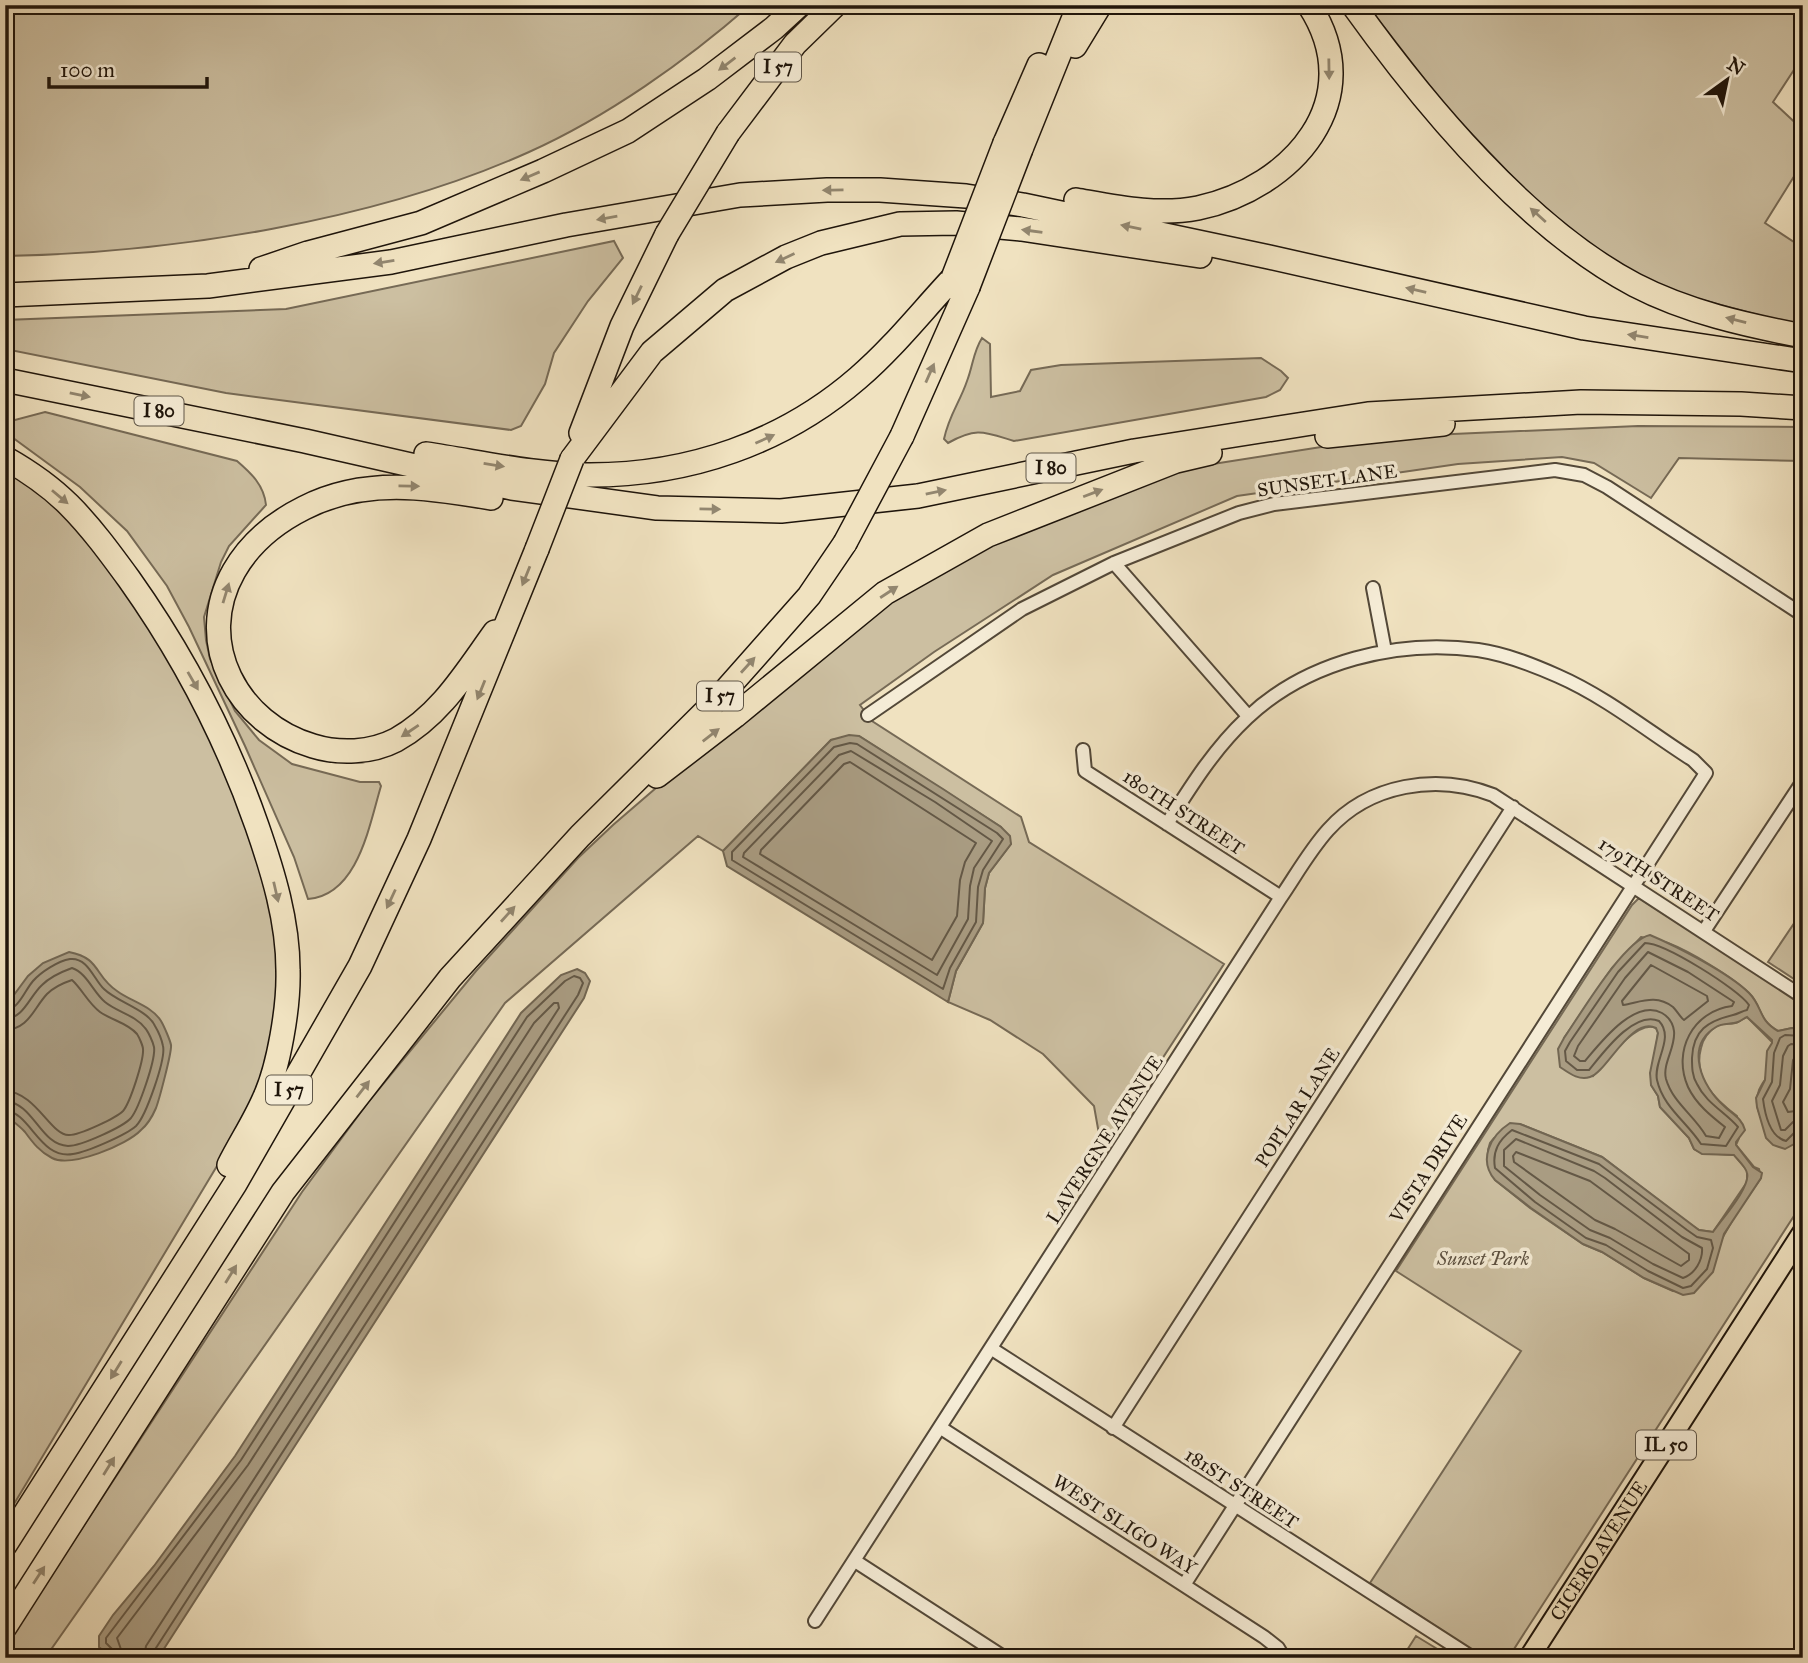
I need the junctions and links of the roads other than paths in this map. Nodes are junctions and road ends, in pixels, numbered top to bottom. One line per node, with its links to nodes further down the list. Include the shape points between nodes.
1 (799, 5): 13 (highway, one-way to 13, via 707,79 628,131 421,223)
2 (835, 5): 20 (highway, I 57, one-way to 20, bridge, via 795,44 728,133 667,234 622,326)
3 (1065, 5): 9 (highway)
4 (1079, 5): 8 (highway)
5 (1100, 5): 8 (highway)
6 (1309, 5): 10 (highway, one-way to 10, via 1323,33 1330,65 1326,100 1316,129 1290,163 1232,198 1198,208 1157,212 931,182)
7 (1353, 5): 15 (highway, one-way to 7, via 1664,298 1578,249 1453,130)
8 (1038, 109): 9 (highway)
9 (1013, 146): 12 (highway, bridge)
10 (880, 190): 11 (highway, one-way to 10, via 1023,205); 13 (highway, one-way to 13, via 740,195 391,261)
11 (1269, 257): 16 (highway, one-way to 11, via 1584,328); 20 (highway, one-way to 20, via 1220,259 956,223 900,224 864,231 786,257 725,289 652,352)
12 (960, 282): 21 (highway, one-way to 12, via 349,442 588,475 644,473 700,462 772,436 831,399); 36 (highway, I 57, one-way to 12, bridge, via 716,701 809,596 845,543 902,436)
13 (208, 286): 14 (highway)
14 (5, 295)
15 (1803, 336)
16 (1803, 361)
17 (5, 380): 21 (highway, I 80, one-way to 21)
18 (1741, 404): 19 (highway, I 80); 23 (highway, I 80, one-way to 18, via 781,511 918,496 1134,451 1368,414 1581,402); 36 (highway, one-way to 18, via 886,593 988,536 1176,461 1344,433 1512,420 1705,416)
19 (1803, 408)
20 (597, 414): 26 (highway, I 57, one-way to 26, bridge, via 572,459)
21 (305, 441): 23 (highway, I 80, via 512,488)
22 (5, 458): 42 (highway, one-way to 42, via 68,503 156,617 203,697 241,782 270,864 285,928 289,971 284,1030 265,1097)
23 (657, 508): 26 (highway, one-way to 23, via 436,710 408,733 362,750 324,750 280,734 237,693 222,655 219,625 223,598 243,556 269,530 326,499 366,489 410,486 587,512)
24 (1114, 563): 27 (street, SUNSET LANE, via 1273,504 1564,470 1607,486); 29 (street, SUNSET LANE, via 1021,609); 30 (street)
25 (1373, 588): 28 (street)
26 (515, 604): 42 (highway, I 57, one-way to 42, via 419,839 360,966 235,1184)
27 (1803, 615)
28 (1385, 651): 30 (street, via 1323,670); 37 (street, VISTA DRIVE, via 1480,650 1528,664 1580,687 1693,760 1706,773)
29 (868, 715)
30 (1248, 716): 35 (street, via 1206,763)
31 (1083, 750): 35 (street, 180TH STREET, via 1085,771)
32 (1803, 781): 39 (street)
33 (1493, 795): 34 (street, 179TH STREET); 38 (street, LAVERGNE AVENUE, via 1440,783 1400,787 1361,803 1328,829)
34 (1513, 807): 37 (street, 179TH STREET); 44 (street, POPLAR LANE)
35 (1167, 824): 38 (street, 180TH STREET)
36 (580, 836): 51 (highway, I 57, one-way to 36, via 283,1192 450,978)
37 (1635, 886): 39 (street, 179TH STREET); 46 (street, VISTA DRIVE)
38 (1281, 897): 43 (street, LAVERGNE AVENUE)
39 (1704, 931): 40 (street, 179TH STREET)
40 (1803, 997)
41 (1803, 1232): 55 (main road, CICERO AVENUE / IL 50)
42 (132, 1345): 47 (highway, I 57, one-way to 47)
43 (992, 1349): 44 (street, 181ST STREET); 45 (street, LAVERGNE AVENUE)
44 (1114, 1428): 46 (street, 181ST STREET)
45 (941, 1429): 48 (street, LAVERGNE AVENUE); 49 (street, WEST SLIGO WAY)
46 (1235, 1506): 49 (street, VISTA DRIVE); 54 (street, 181ST STREET)
47 (5, 1545)
48 (855, 1561): 50 (street, LAVERGNE AVENUE); 52 (street)
49 (1184, 1585): 53 (street, WEST SLIGO WAY, via 1272,1643)
50 (815, 1621)
51 (5, 1627)
52 (1005, 1658)
53 (1284, 1658)
54 (1472, 1658)
55 (1529, 1658)

